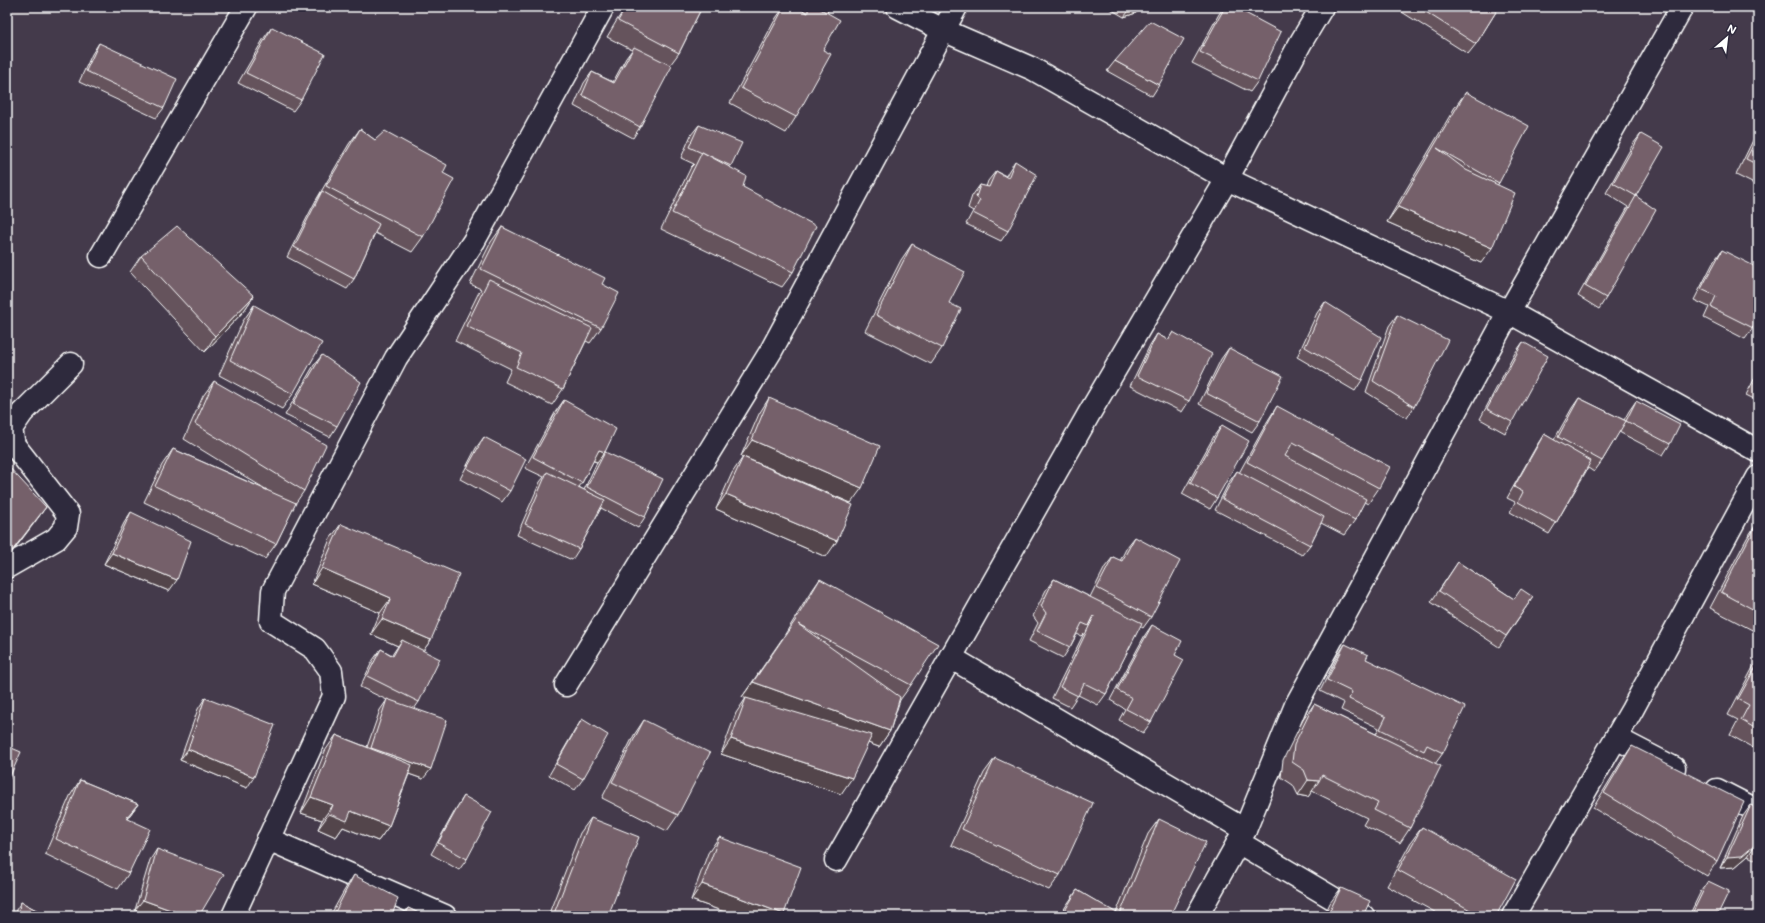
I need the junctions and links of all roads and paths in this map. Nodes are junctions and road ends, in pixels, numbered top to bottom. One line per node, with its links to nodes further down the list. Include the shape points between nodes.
1 (246, 7): 9 (street)
2 (603, 7): 20 (street, via 474,241 396,358 273,591 271,621 315,649 331,671 334,696)
3 (898, 7): 7 (street)
4 (956, 7): 7 (street)
5 (1322, 7): 8 (street)
6 (1682, 7): 10 (street)
7 (943, 30): 8 (street, via 1033,69); 16 (street, via 771,351)
8 (1227, 179): 10 (street); 15 (street)
9 (101, 256)
10 (1509, 312): 12 (street); 19 (street, via 1296,705)
11 (71, 364): 14 (street, via 22,412 10,429 14,445 68,514 66,527 56,539)
12 (1758, 451)
13 (1758, 477): 17 (street)
14 (7, 568)
15 (950, 657): 19 (street); 21 (street)
16 (566, 685)
17 (1616, 738): 18 (street); 26 (street)
18 (1758, 811)
19 (1241, 836): 24 (street); 25 (street)
20 (268, 839): 22 (street); 23 (street)
21 (836, 860)
22 (233, 916)
23 (445, 916)
24 (1197, 916)
25 (1363, 916)
26 (1513, 916)

